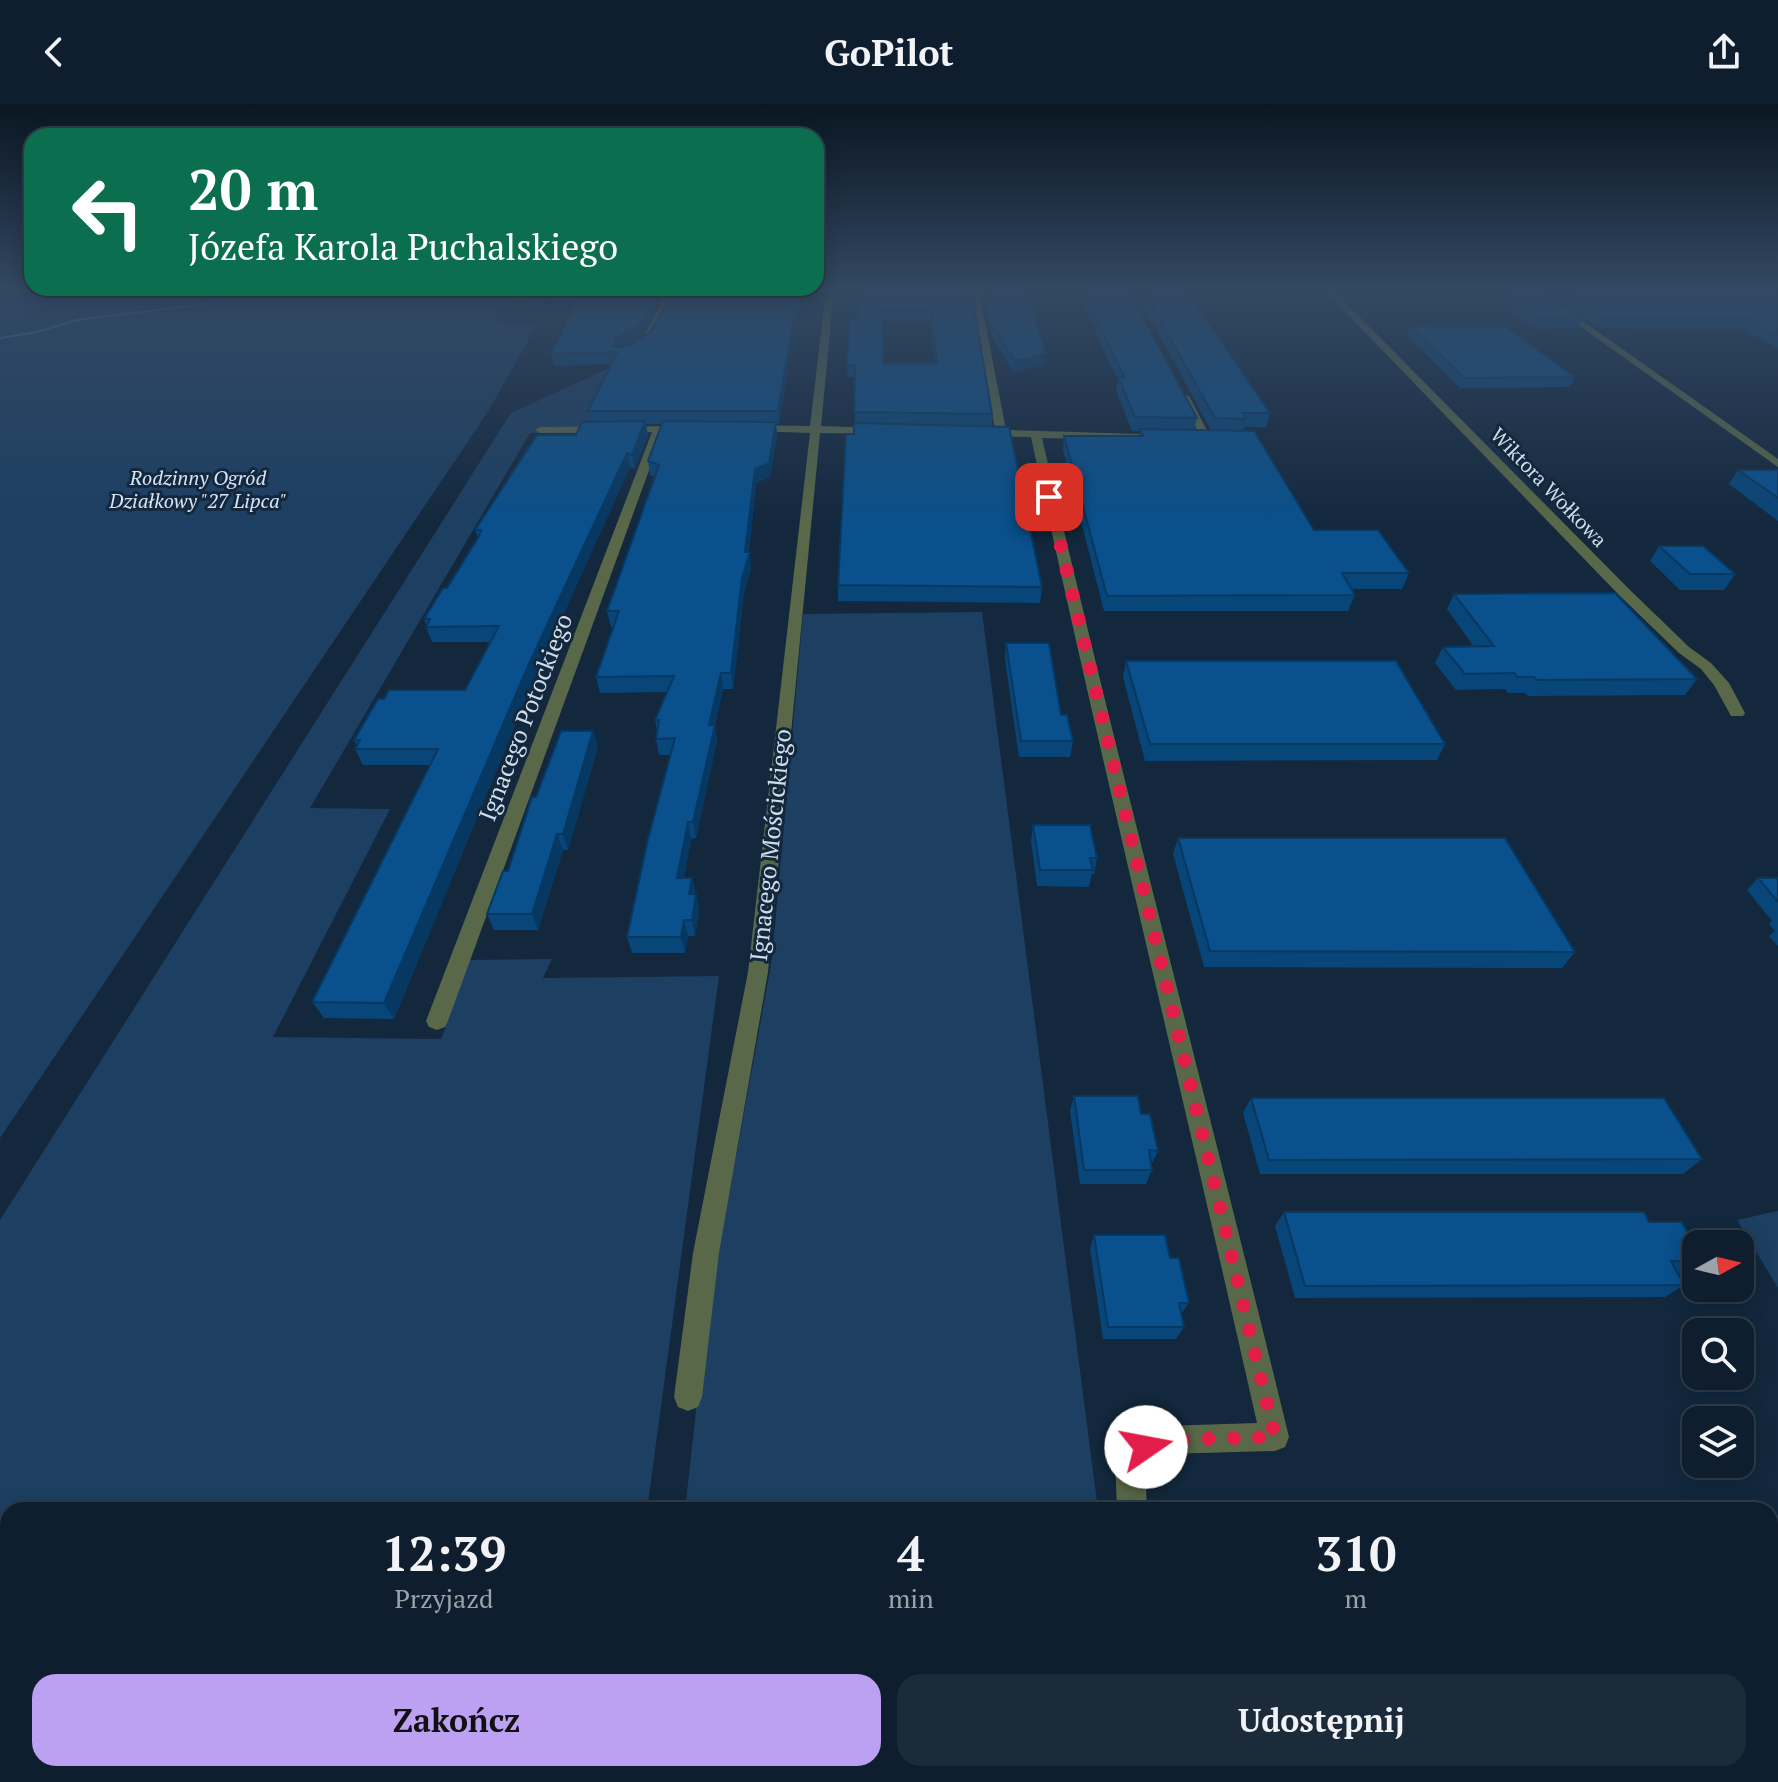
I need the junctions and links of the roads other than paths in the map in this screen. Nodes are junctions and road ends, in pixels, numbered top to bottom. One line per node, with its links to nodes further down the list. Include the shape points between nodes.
1 (820, 368): 10 (street, Ignacego Mościckiego)
2 (989, 368): 13 (street)
3 (1405, 368): 18 (street, Wiktora Wołkowa, via 1624,592 1706,666)
4 (1643, 368): 17 (street)
5 (1180, 389): 16 (street, via 1212,438)
6 (741, 428): 10 (street)
7 (659, 429): 8 (street); 9 (street); 19 (street, Ignacego Potockiego)
8 (699, 429)
9 (540, 430)
10 (813, 430): 11 (street); 20 (street, Ignacego Mościckiego, via 758,972 706,1253)
11 (892, 431)
12 (970, 433): 13 (street)
13 (1001, 433): 14 (street)
14 (1036, 435): 15 (street); 21 (street, via 1275,1437 1162,1440 1130,1455)
15 (1159, 437)
16 (1190, 438)
17 (1778, 464)
18 (1737, 713)
19 (437, 1021)
20 (688, 1397)
21 (1132, 1502)

